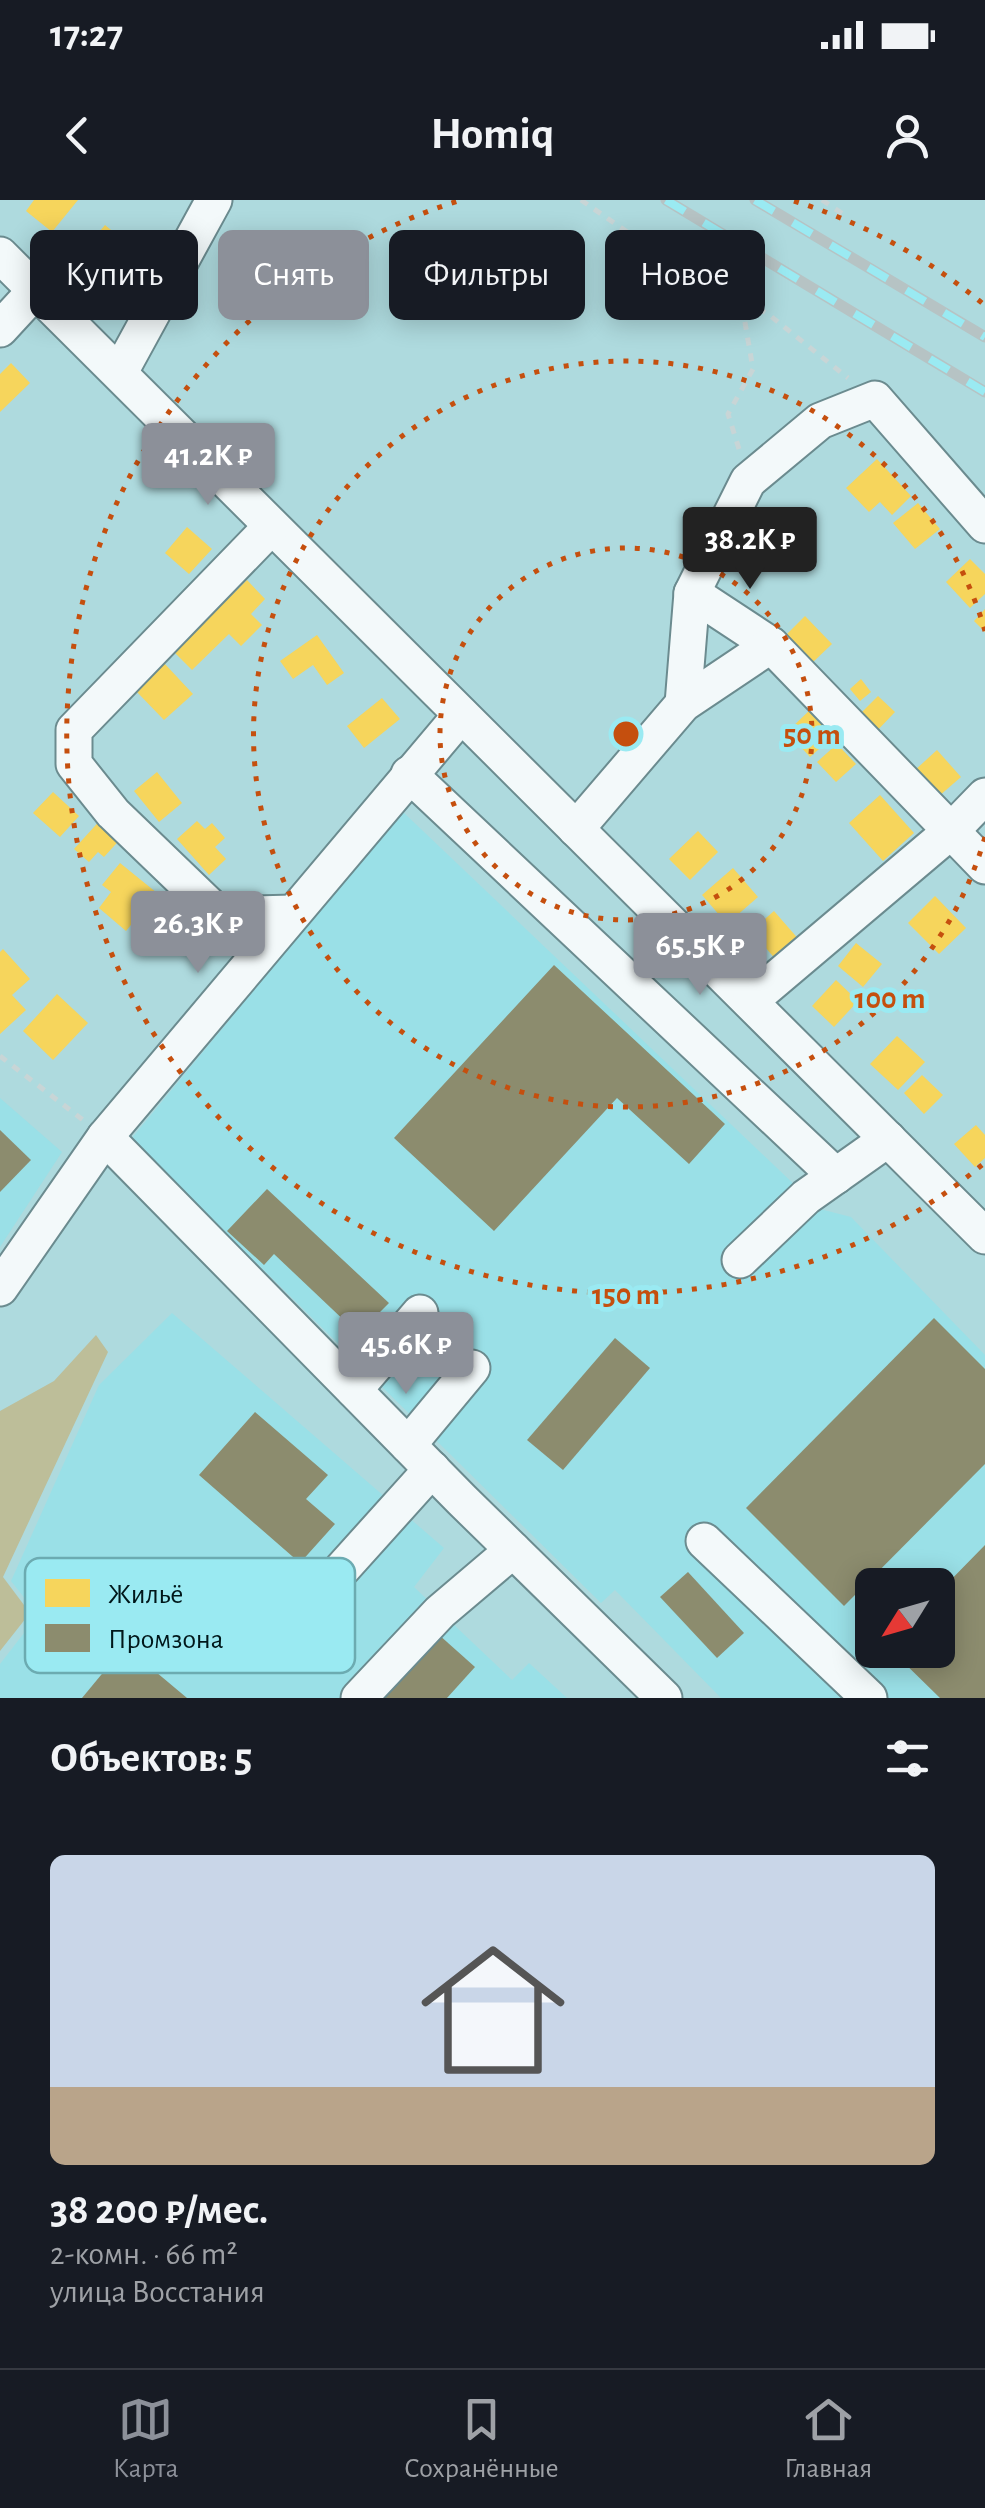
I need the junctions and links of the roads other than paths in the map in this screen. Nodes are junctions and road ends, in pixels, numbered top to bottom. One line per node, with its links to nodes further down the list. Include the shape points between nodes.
1 (214, 200): 7 (street)
2 (0, 255): 3 (street)
3 (30, 284)
4 (30, 296): 6 (street)
5 (67, 320): 7 (street)
6 (0, 329)
7 (120, 372): 9 (street)
8 (985, 525): 10 (street, via 875,399 820,421 748,481)
9 (271, 527): 13 (street); 19 (street, via 74,730 74,764 113,813 219,915)
10 (692, 593): 11 (street); 12 (street)
11 (771, 645): 12 (street); 17 (street)
12 (683, 704): 16 (street)
13 (461, 715): 14 (street); 16 (street)
14 (409, 774): 19 (street); 23 (street)
15 (985, 796): 17 (street)
16 (576, 828): 20 (street)
17 (951, 830): 18 (street); 20 (street)
18 (985, 866)
19 (294, 913): 21 (street)
20 (750, 1001): 22 (street)
21 (105, 1137): 26 (street); 29 (street)
22 (888, 1139): 23 (street); 24 (street)
23 (836, 1176): 25 (street)
24 (985, 1236)
25 (740, 1260)
26 (0, 1288)
27 (420, 1313): 29 (street)
28 (472, 1368): 30 (street)
29 (354, 1390): 30 (street)
30 (420, 1457): 32 (street); 33 (street)
31 (704, 1541): 36 (street)
32 (513, 1550): 34 (street, via 440,1612); 35 (street)
33 (350, 1558)
34 (359, 1698)
35 (664, 1698)
36 (869, 1698)

